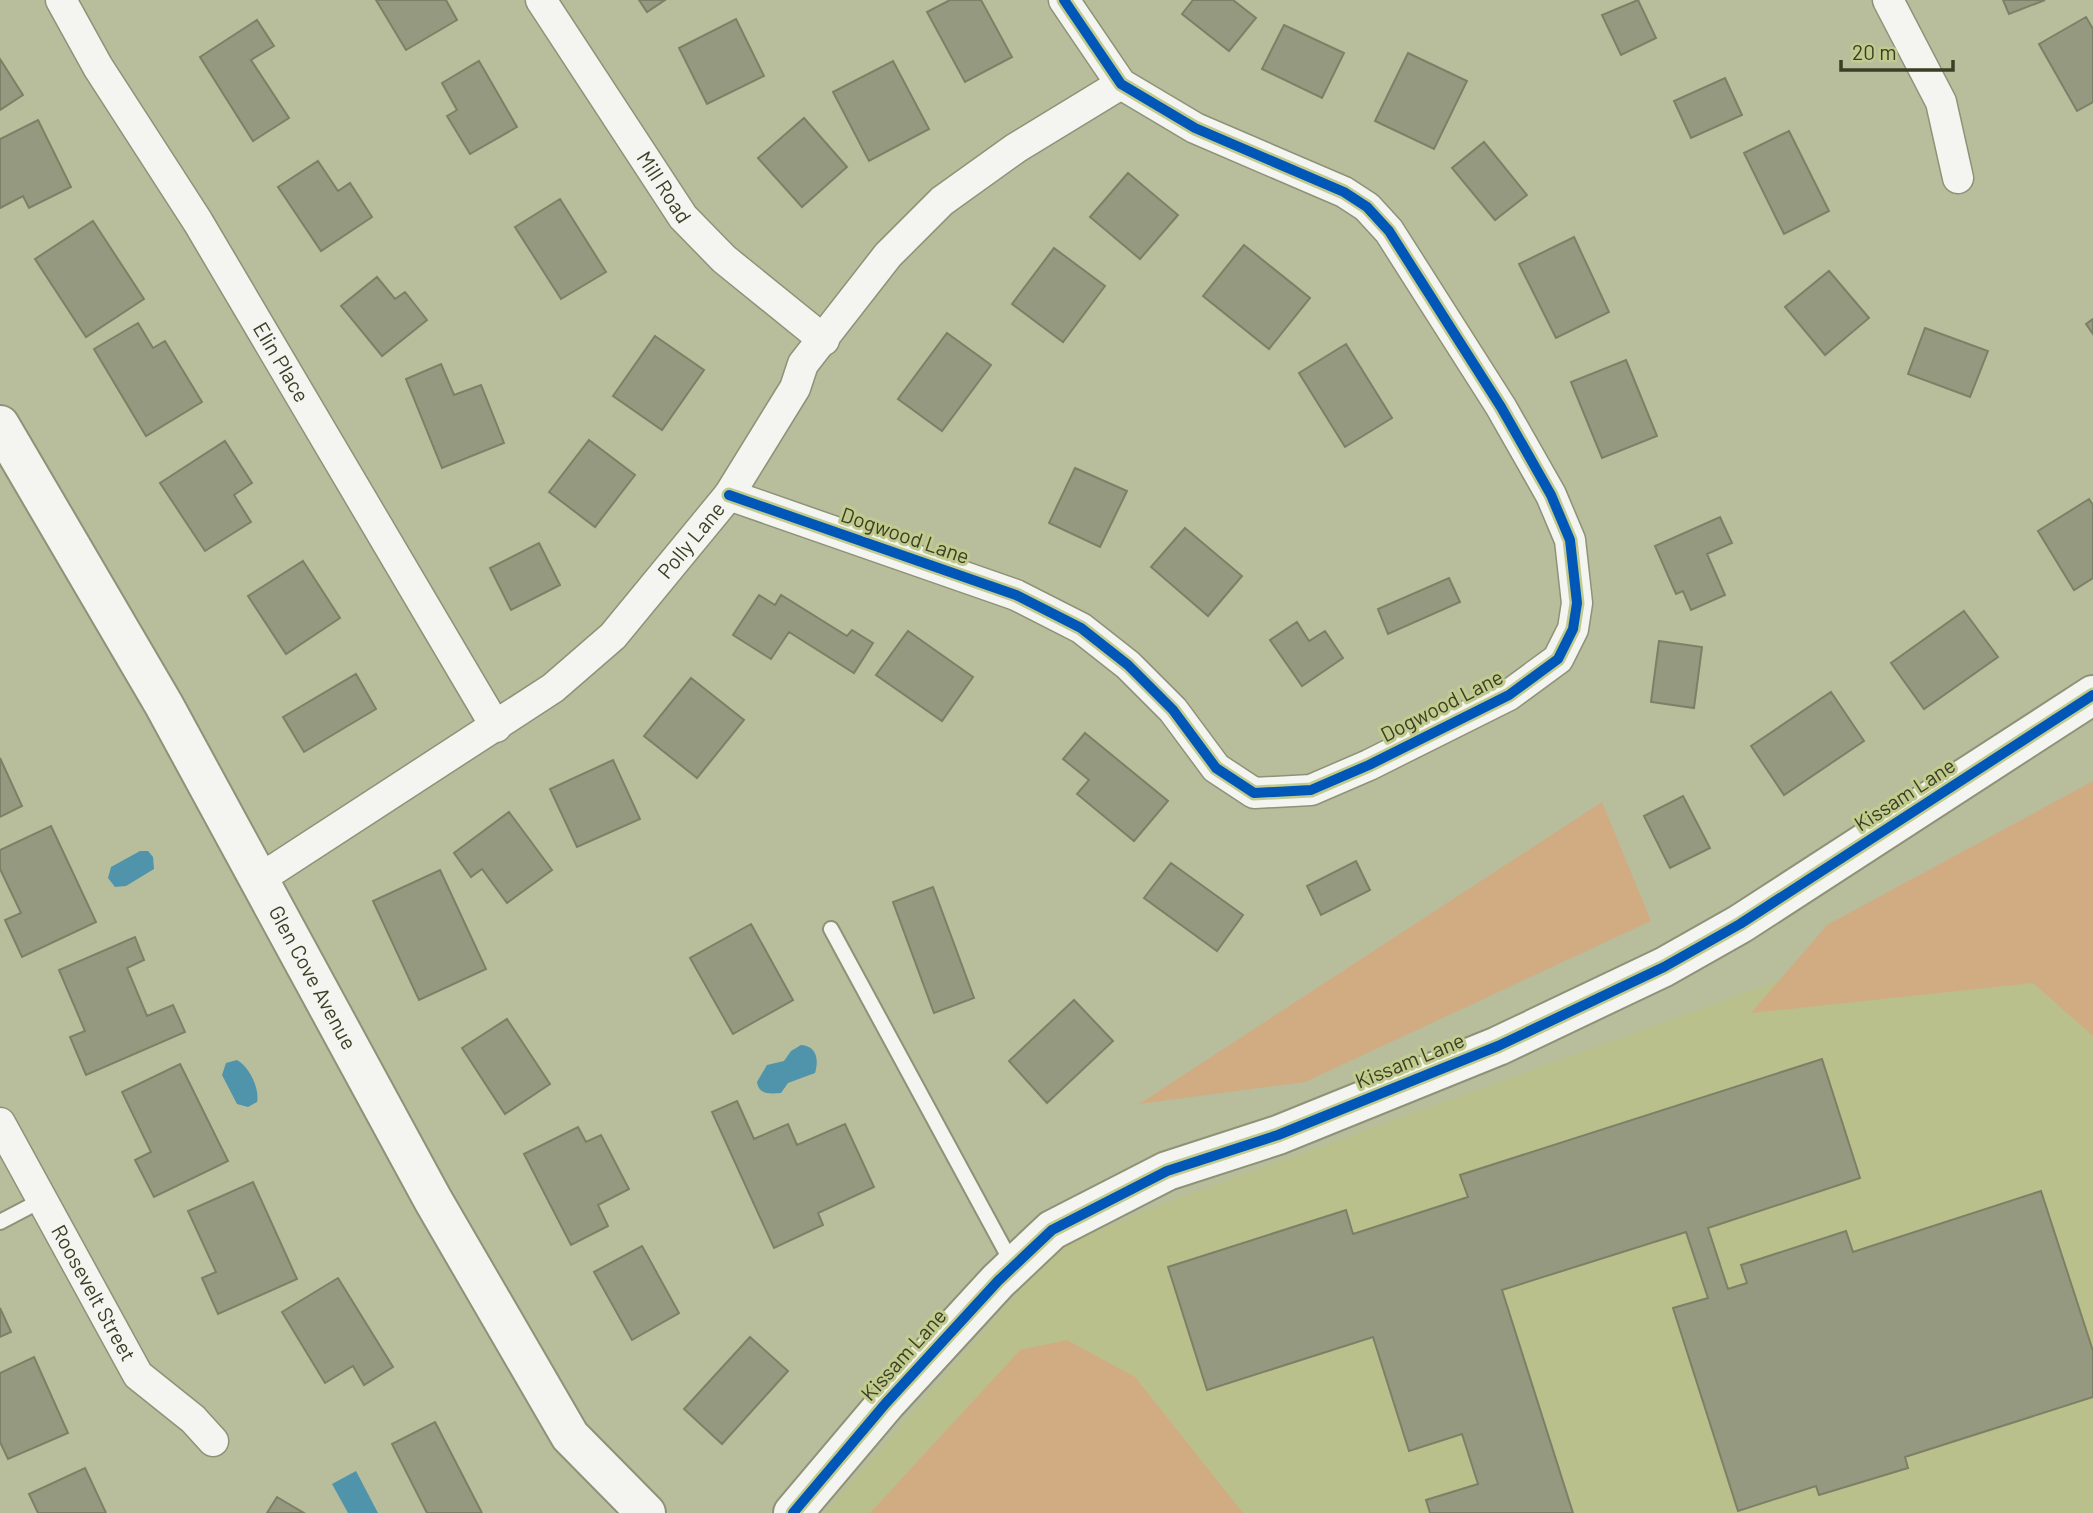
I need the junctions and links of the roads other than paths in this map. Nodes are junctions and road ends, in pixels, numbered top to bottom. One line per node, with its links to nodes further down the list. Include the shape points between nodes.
1 (61, 0): 11 (street, Elin Place, via 198,222)
2 (541, 0): 7 (street, Mill Road, via 683,217 724,259)
3 (1064, 0): 5 (street)
4 (1888, 0): 6 (street, via 1941,102)
5 (1121, 84): 7 (street, Polly Lane, via 1016,148 942,201 888,255); 9 (street, Dogwood Lane, via 1195,128 1344,192 1367,207 1389,232 1501,407 1570,540 1577,603 1573,629 1558,659 1509,695 1369,765 1311,790 1254,793 1216,768 1173,710 1128,665 1081,628 1016,595)
6 (1958, 178)
7 (824, 340): 9 (street, Polly Lane, via 803,364 795,388)
8 (0, 425): 12 (street, Glen Cove Avenue, via 164,705)
9 (729, 495): 11 (street, Polly Lane, via 613,636 553,688)
10 (2093, 695): 17 (street, Kissam Lane, via 1740,924 1664,967 1498,1046 1278,1135 1167,1171 1052,1230)
11 (496, 727): 12 (street, Polly Lane)
12 (258, 880): 19 (street, Glen Cove Avenue, via 432,1200 570,1436)
13 (831, 929): 17 (lane)
14 (0, 1123): 15 (street, Roosevelt Street)
15 (42, 1200): 16 (lane); 18 (street, Roosevelt Street, via 138,1375)
16 (0, 1222)
17 (1013, 1266): 20 (street, Kissam Lane, via 886,1403)
18 (213, 1441)
19 (646, 1513)
20 (793, 1513)

